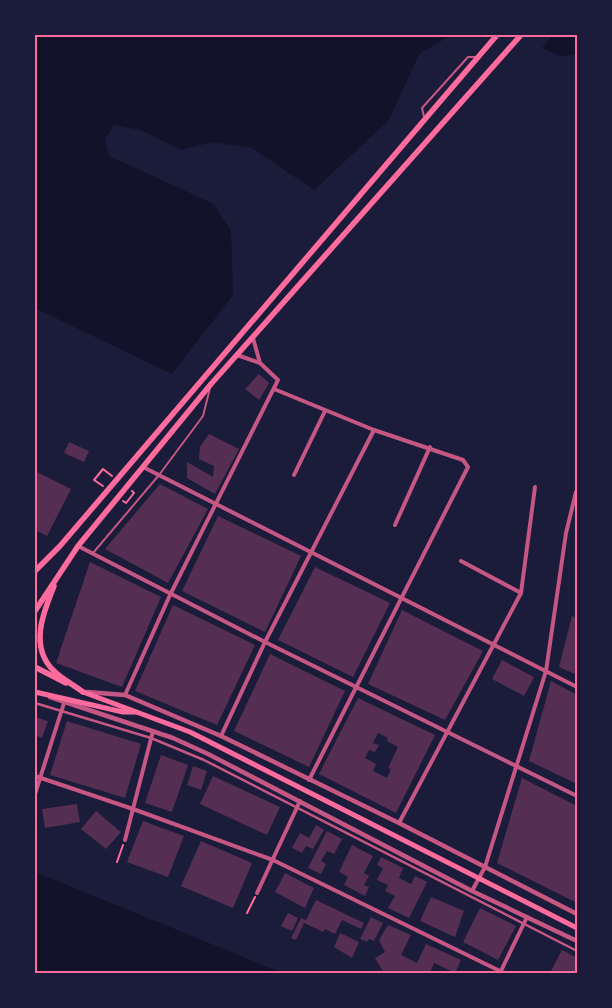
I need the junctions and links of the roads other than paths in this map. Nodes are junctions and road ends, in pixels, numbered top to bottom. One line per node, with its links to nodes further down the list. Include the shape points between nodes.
1 (497, 35): 23 (main road, via 60,546)
2 (519, 37): 3 (main road)
3 (253, 338): 4 (main road); 5 (street)
4 (237, 355): 5 (street); 6 (main road)
5 (260, 363): 7 (street, via 278,380)
6 (211, 384): 11 (main road); 12 (lane, via 203,416)
7 (274, 389): 8 (street); 16 (street)
8 (325, 411): 9 (street); 13 (street)
9 (374, 430): 10 (street); 19 (street)
10 (430, 447): 17 (street); 26 (street, via 463,460 468,466)
11 (143, 467): 12 (street); 18 (main road)
12 (159, 475): 16 (street); 20 (lane)
13 (294, 475)
14 (535, 487): 24 (street)
15 (576, 492): 31 (street, via 566,533)
16 (217, 505): 19 (street); 25 (street)
17 (395, 525)
18 (78, 546): 20 (street); 22 (main road)
19 (310, 552): 26 (street); 28 (street)
20 (93, 553): 25 (street)
21 (461, 561): 24 (street)
22 (60, 570): 27 (main road); 35 (main road, via 41,620 40,645 54,671)
23 (35, 571)
24 (521, 593): 29 (street)
25 (170, 595): 28 (street); 36 (street)
26 (400, 599): 29 (street); 32 (street)
27 (35, 611)
28 (266, 642): 32 (street); 43 (street)
29 (494, 645): 31 (street); 42 (street)
30 (35, 667): 35 (main road)
31 (546, 671): 33 (street); 45 (street)
32 (355, 687): 42 (street); 48 (street)
33 (577, 687)
34 (36, 692): 37 (street); 40 (main road, via 123,712)
35 (83, 692): 36 (street); 40 (main road)
36 (125, 695): 43 (street)
37 (64, 702): 39 (street); 41 (street)
38 (35, 703): 39 (street)
39 (61, 711): 44 (street); 47 (street)
40 (141, 712): 58 (main road, via 190,732)
41 (153, 731): 44 (street); 51 (street, via 208,754)
42 (446, 731): 45 (street); 54 (street)
43 (221, 736): 48 (street)
44 (151, 738): 52 (street, via 204,760); 53 (street)
45 (516, 765): 50 (street); 57 (street)
46 (35, 776): 47 (street)
47 (40, 778): 49 (street); 53 (street)
48 (309, 780): 54 (street)
49 (35, 794)
50 (577, 796)
51 (300, 801): 52 (street); 59 (street)
52 (297, 807): 56 (street); 63 (street)
53 (133, 809): 55 (street); 56 (street)
54 (399, 822): 57 (street)
55 (125, 840)
56 (273, 860): 60 (street); 67 (street)
57 (485, 867): 58 (street); 61 (street)
58 (479, 879): 59 (street); 64 (main road)
59 (472, 891): 62 (street)
60 (257, 893)
61 (577, 914)
62 (527, 917): 63 (street); 65 (street)
63 (524, 924): 66 (street); 67 (street)
64 (577, 928)
65 (577, 941)
66 (577, 951)
67 (502, 972)

